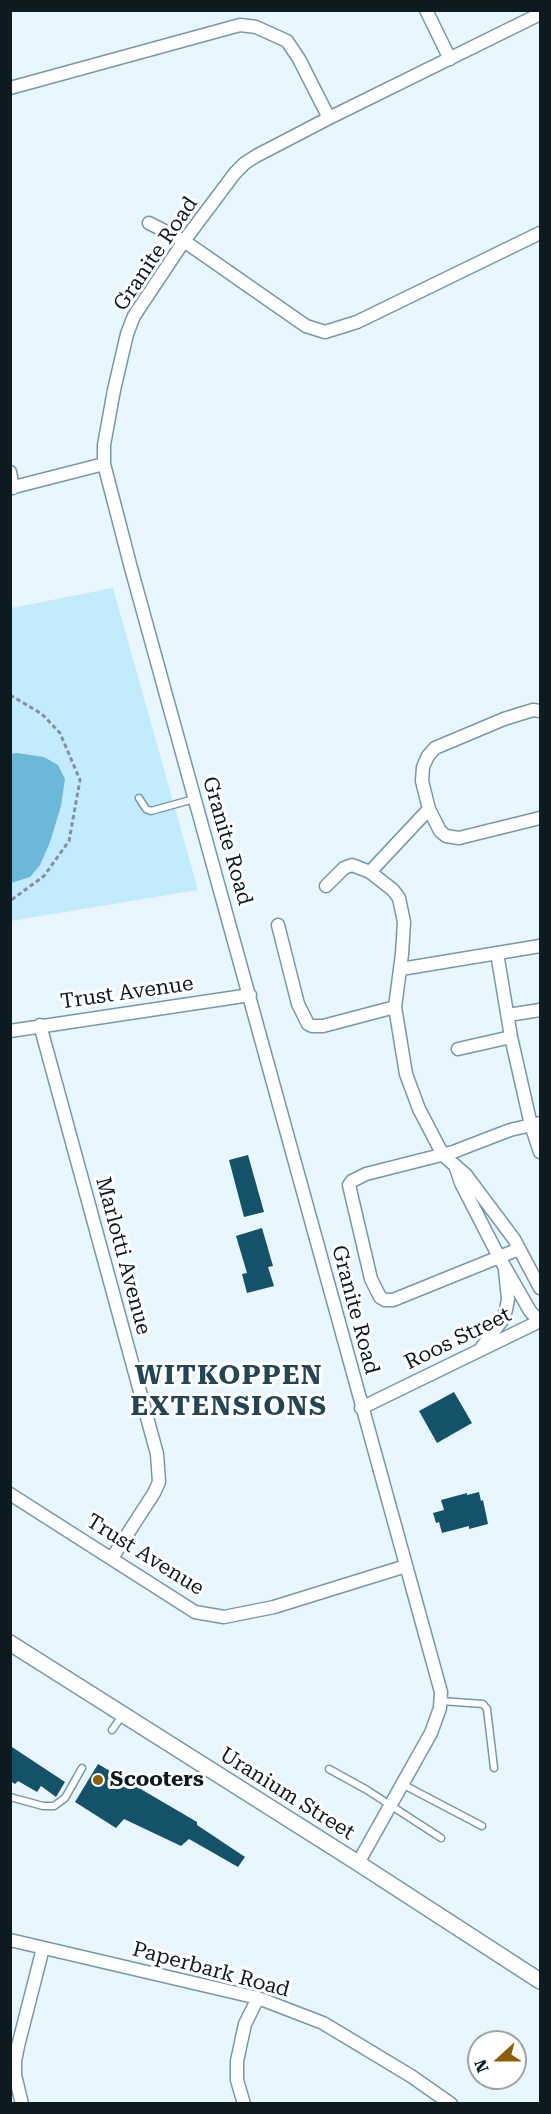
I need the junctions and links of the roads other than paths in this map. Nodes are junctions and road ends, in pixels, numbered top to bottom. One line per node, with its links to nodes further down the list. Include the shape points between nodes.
1 (426, 10): 3 (street)
2 (540, 14): 3 (street, Granite Road)
3 (450, 59): 5 (street, Granite Road)
4 (10, 88): 5 (street, via 240,24 287,41)
5 (329, 118): 8 (street, Granite Road, via 245,163)
6 (150, 223): 8 (street)
7 (540, 234): 8 (street, via 357,322 325,332 306,326)
8 (184, 241): 9 (street, Granite Road, via 140,304 127,334 107,422)
9 (104, 464): 11 (street); 14 (street, Granite Road)
10 (10, 472): 11 (street)
11 (12, 488)
12 (540, 711): 15 (street, via 504,719 435,748 423,767)
13 (139, 798): 14 (lane, via 151,810)
14 (195, 798): 23 (street, Granite Road)
15 (429, 809): 16 (street, via 440,831 453,838); 17 (street)
16 (540, 818)
17 (370, 872): 18 (street, via 348,866); 22 (street, via 393,890 402,908)
18 (326, 886)
19 (278, 925): 24 (street, via 298,1004 308,1024 323,1026)
20 (540, 946): 21 (street)
21 (497, 953): 22 (street); 26 (street)
22 (401, 969): 24 (street)
23 (250, 995): 27 (street, Trust Avenue); 40 (street, Granite Road)
24 (395, 1007): 33 (street, via 406,1074)
25 (540, 1010): 26 (street)
26 (508, 1015): 29 (street)
27 (40, 1026): 28 (street, Trust Avenue); 42 (street, Marlotti Avenue, via 157,1454 159,1482 154,1494)
28 (10, 1031)
29 (511, 1038): 30 (street); 31 (street)
30 (458, 1049)
31 (536, 1124): 32 (street); 33 (street)
32 (540, 1152)
33 (443, 1155): 34 (street); 36 (street, via 366,1174 349,1185 375,1289 380,1297 393,1300)
34 (456, 1167): 35 (street, via 466,1175); 36 (street)
35 (519, 1249): 36 (street); 37 (street)
36 (502, 1262): 38 (street); 39 (street, via 506,1310)
37 (540, 1288)
38 (540, 1321): 39 (street, Roos Street)
39 (480, 1350): 40 (street, Roos Street)
40 (361, 1408): 43 (street, Granite Road)
41 (10, 1494): 42 (street, Trust Avenue)
42 (112, 1558): 43 (street, Trust Avenue, via 195,1612 224,1617 274,1607)
43 (406, 1566): 45 (street, Granite Road)
44 (10, 1643): 46 (street, Uranium Street)
45 (441, 1701): 49 (lane, via 483,1704 487,1709); 51 (street, Granite Road, via 431,1733)
46 (122, 1715): 47 (lane); 56 (street, Uranium Street)
47 (112, 1730)
48 (82, 1768): 52 (lane, via 65,1798 54,1806)
49 (494, 1768)
50 (330, 1769): 53 (lane)
51 (402, 1784): 53 (street, Granite Road); 54 (lane)
52 (10, 1797)
53 (390, 1805): 55 (lane); 56 (street, Granite Road)
54 (482, 1826)
55 (441, 1838)
56 (358, 1863): 59 (street, Uranium Street)
57 (10, 1940): 58 (street, Paperbark Road)
58 (43, 1948): 60 (street, Paperbark Road); 61 (street, via 16,2054 15,2075)
59 (540, 1981)
60 (258, 1998): 62 (street, via 245,2024 237,2061 237,2080); 63 (street, Paperbark Road, via 323,2023)
61 (22, 2103)
62 (244, 2103)
63 (451, 2103)

